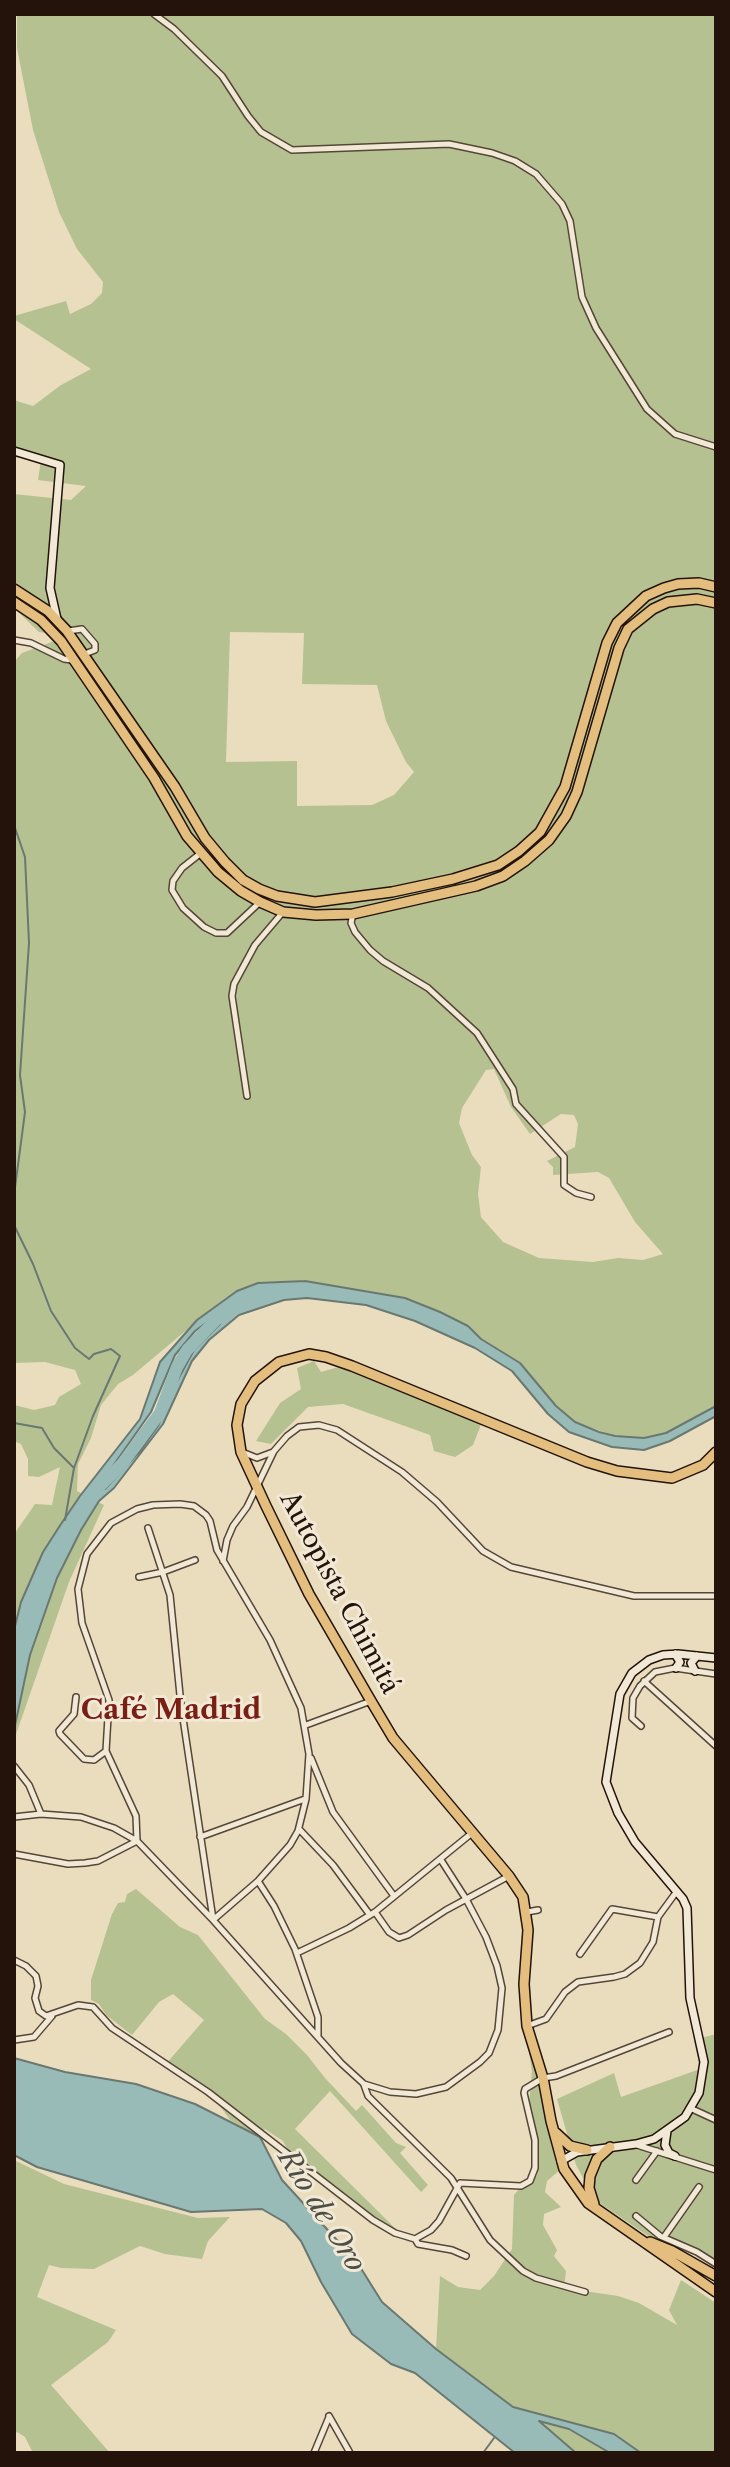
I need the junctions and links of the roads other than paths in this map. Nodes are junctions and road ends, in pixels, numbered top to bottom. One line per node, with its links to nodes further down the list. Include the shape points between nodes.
1 (154, 14): 2 (street, via 222,76 261,132 292,150 449,144 492,153 536,174 570,221 582,297 596,328 647,409 675,434)
2 (716, 447)
3 (14, 451): 5 (street, via 60,465)
4 (716, 587): 13 (highway, via 699,583 664,588 646,596 617,623 565,787 540,832 519,851 476,873 339,901 277,896 235,873)
5 (50, 588): 8 (street); 10 (street)
6 (14, 589): 8 (highway)
7 (14, 602): 13 (highway)
8 (37, 602): 10 (highway)
9 (716, 603): 17 (highway, via 668,602 628,629 577,792 549,840 525,861 476,886)
10 (57, 619): 11 (highway)
11 (67, 631): 13 (highway); 13 (street, via 82,629 95,644 95,650)
12 (14, 640): 13 (street, via 64,659)
13 (78, 657): 14 (highway)
14 (201, 853): 15 (highway, via 229,882); 15 (street, via 176,874 172,890 204,927 227,933)
15 (260, 902): 16 (highway)
16 (283, 912): 17 (highway); 18 (street, via 255,945 234,984)
17 (353, 914): 19 (street, via 355,932 370,950 428,988 477,1033 513,1089 516,1104 564,1157 564,1185)
18 (247, 1096)
19 (591, 1197)
20 (274, 1451): 21 (street, via 257,1458); 23 (street); 31 (street, via 299,1427 337,1430 409,1477 483,1551 511,1567 634,1596)
21 (241, 1452): 22 (highway, Autopista Chimitá, via 238,1413 255,1381 279,1362 309,1354 352,1366 617,1471 672,1478 703,1465); 23 (highway, Autopista Chimitá)
22 (716, 1452)
23 (256, 1484): 24 (highway, Autopista Chimitá); 25 (street)
24 (266, 1506): 25 (street); 40 (highway, Autopista Chimitá)
25 (247, 1507): 28 (street, via 227,1540)
26 (148, 1528): 29 (street)
27 (195, 1560): 29 (street)
28 (223, 1562): 41 (street, via 270,1640); 44 (street, via 206,1515 180,1504 153,1505 123,1515 92,1544 78,1599 109,1700)
29 (163, 1572): 30 (street); 52 (street)
30 (139, 1577)
31 (716, 1596)
32 (675, 1654): 33 (street); 35 (street, via 680,1659); 58 (street, via 649,1660 624,1683 606,1782 635,1842)
33 (697, 1656): 34 (street); 36 (street, via 691,1663)
34 (716, 1658)
35 (676, 1668): 36 (street); 38 (street, via 655,1672)
36 (695, 1671): 37 (street)
37 (716, 1674)
38 (644, 1681): 42 (street, via 634,1694 631,1715); 43 (street)
39 (76, 1697): 44 (street, via 74,1714 60,1734 84,1759 94,1760)
40 (371, 1701): 41 (street); 51 (highway, Autopista Chimitá, via 393,1738)
41 (306, 1725): 45 (street)
42 (641, 1726)
43 (715, 1742)
44 (106, 1751): 53 (street, via 136,1816)
45 (309, 1754): 47 (street); 59 (street, via 333,1812)
46 (14, 1766): 48 (street)
47 (306, 1799): 50 (street); 52 (street)
48 (41, 1814): 49 (street); 53 (street, via 81,1817)
49 (14, 1817)
50 (299, 1828): 57 (street); 63 (street)
51 (472, 1833): 55 (street); 56 (highway, Autopista Chimitá)
52 (200, 1837): 65 (street)
53 (137, 1841): 54 (street, via 85,1863); 65 (street)
54 (14, 1854)
55 (441, 1860): 59 (street); 60 (street)
56 (509, 1876): 60 (street); 62 (highway, Autopista Chimitá)
57 (258, 1881): 65 (street); 66 (street)
58 (677, 1891): 64 (street); 76 (street, via 687,1908 690,1998 704,2062 699,2093)
59 (394, 1896): 63 (street)
60 (466, 1899): 63 (street, via 399,1938); 75 (street, via 486,1937 502,1988 498,2030 489,2053 446,2087 416,2094)
61 (538, 1910): 62 (street)
62 (527, 1912): 70 (highway, Autopista Chimitá)
63 (372, 1913): 66 (street)
64 (658, 1917): 67 (street, via 612,1909); 70 (street, via 653,1942 640,1963 625,1974 578,1982 546,2019)
65 (213, 1920): 72 (street)
66 (297, 1953): 72 (street, via 318,2017)
67 (580, 1954)
68 (14, 1960): 69 (street, via 36,1976 39,2011)
69 (53, 2015): 73 (street, via 34,2037); 93 (street, via 78,2005 93,2007 112,2028 208,2092 373,2220)
70 (527, 2026): 74 (highway, Autopista Chimitá)
71 (669, 2032): 74 (street)
72 (318, 2036): 75 (street)
73 (14, 2040)
74 (543, 2078): 78 (highway, Autopista Chimitá); 89 (street, via 524,2093 535,2140 530,2181 521,2186 466,2182)
75 (364, 2084): 89 (street, via 368,2096)
76 (690, 2108): 77 (street); 79 (street)
77 (716, 2120)
78 (551, 2121): 82 (highway, via 565,2143); 85 (highway, Autopista Chimitá)
79 (668, 2130): 80 (street); 84 (street, via 665,2145)
80 (636, 2144): 81 (street); 83 (street)
81 (610, 2147): 82 (street); 90 (highway, via 590,2176 590,2194)
82 (587, 2150): 85 (street)
83 (657, 2151): 84 (street); 87 (street)
84 (675, 2156): 86 (street)
85 (561, 2161): 90 (highway, Autopista Chimitá, via 578,2191)
86 (716, 2170)
87 (636, 2180)
88 (699, 2187): 92 (street)
89 (457, 2188): 93 (street, via 439,2221); 98 (street, via 490,2240 523,2271)
90 (598, 2211): 94 (highway, Autopista Chimitá)
91 (636, 2216): 92 (street)
92 (664, 2237): 96 (street)
93 (415, 2239): 95 (street)
94 (643, 2240): 97 (highway, Autopista Chimitá); 99 (highway, Autopista Chimitá)
95 (466, 2256)
96 (716, 2264)
97 (716, 2276)
98 (585, 2292)
99 (716, 2292)
100 (314, 2453): 101 (street, via 329,2416)
101 (350, 2453)

